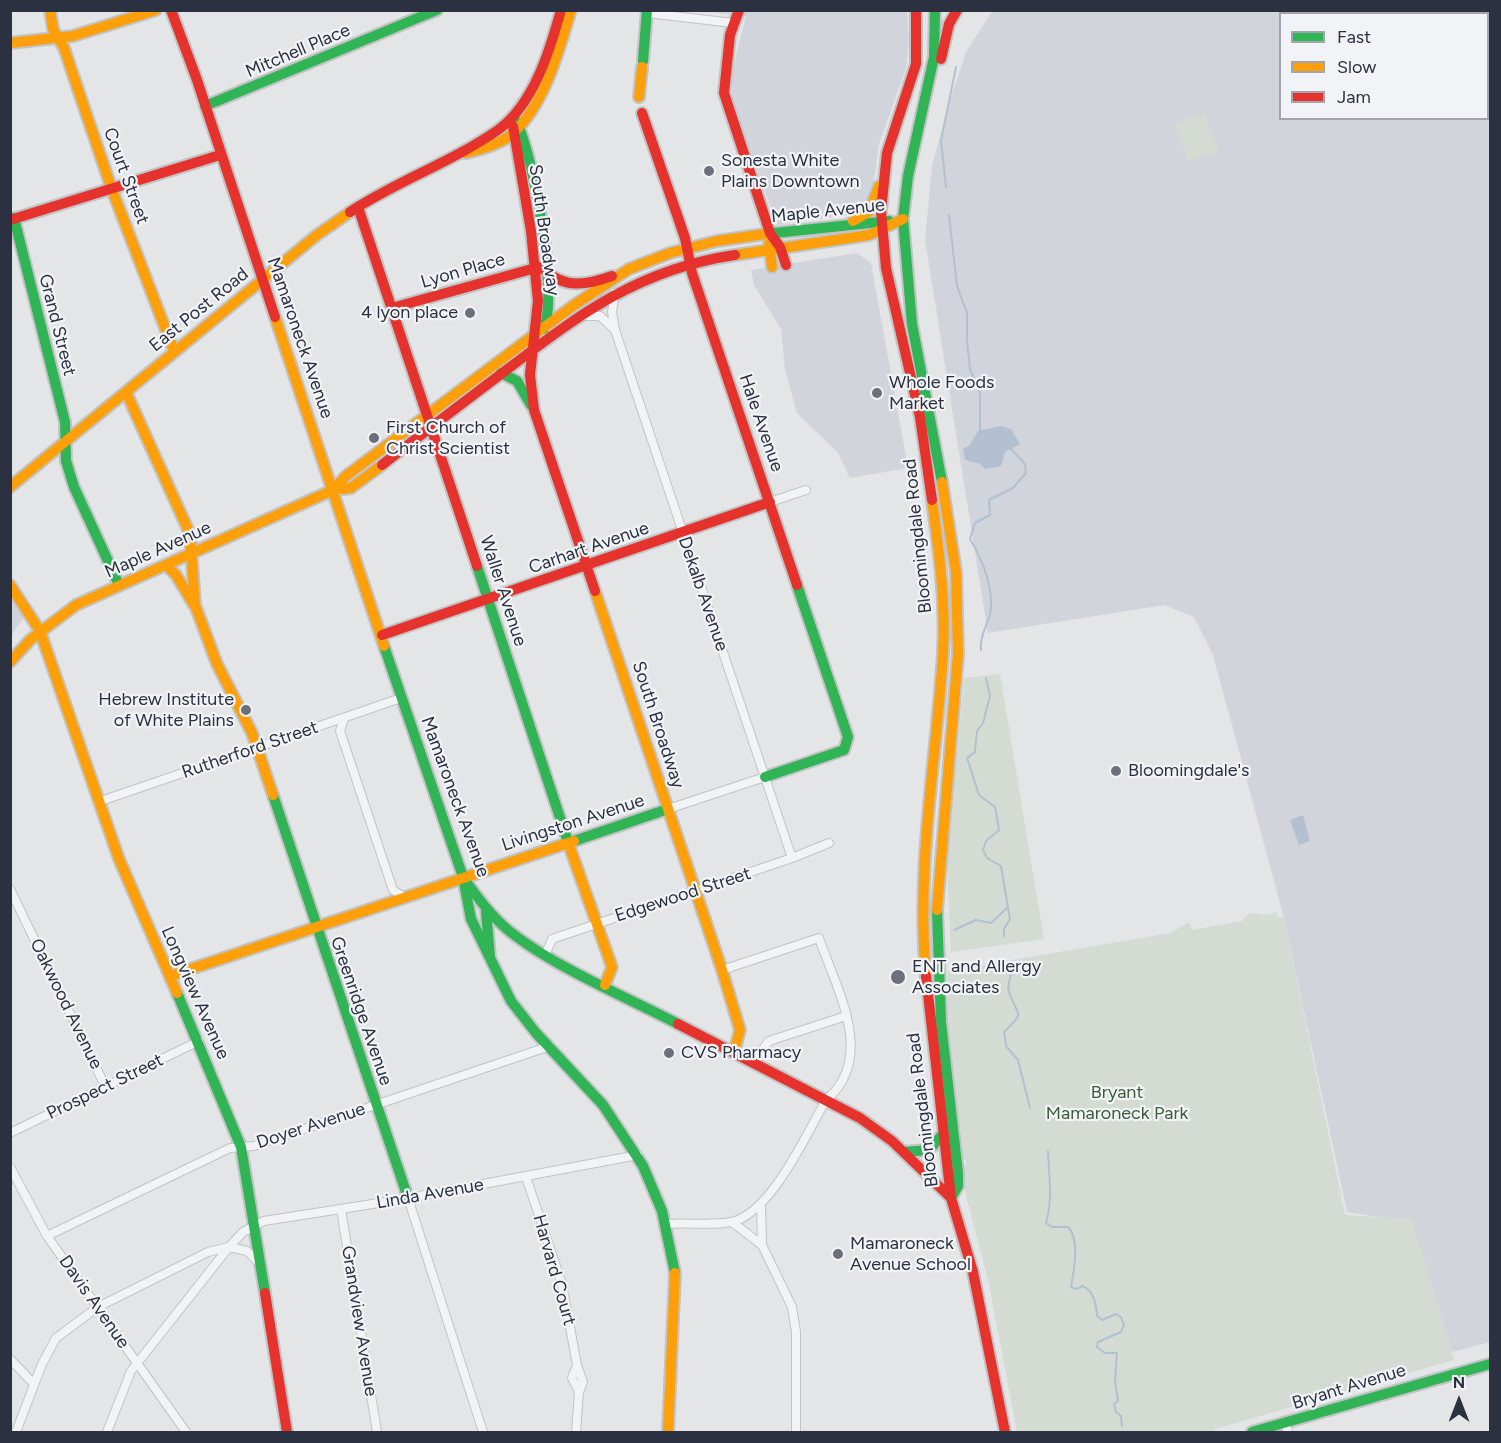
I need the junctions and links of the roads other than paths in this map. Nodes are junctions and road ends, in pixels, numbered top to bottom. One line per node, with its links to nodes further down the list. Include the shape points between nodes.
1 (50, 10): 14 (main road, Court Street)
2 (156, 10): 14 (main road, via 74,36)
3 (171, 10): 17 (main road, Mamaroneck Avenue)
4 (437, 10): 17 (main road, Mitchell Place)
5 (561, 10): 19 (main road)
6 (571, 10): 19 (main road, via 538,96)
7 (733, 10): 13 (main road)
8 (739, 10): 13 (main road)
9 (916, 10): 21 (main road, Bloomingdale Road, via 916,64)
10 (935, 10): 20 (main road, Bloomingdale Road, via 934,57)
11 (957, 10): 20 (main road, via 946,32 931,100)
12 (647, 12): 13 (street); 16 (main road)
13 (733, 23): 30 (main road, via 724,93)
14 (58, 37): 15 (main road); 24 (main road, Court Street)
15 (10, 44)
16 (639, 97)
17 (205, 106): 22 (main road, Mamaroneck Avenue)
18 (642, 113): 32 (main road, Hale Avenue)
19 (515, 125): 23 (main road, East Post Road); 23 (main road, East Post Road, via 481,150); 37 (main road, South Broadway, via 534,184)
20 (914, 152): 27 (main road, Bloomingdale Road)
21 (887, 153): 28 (main road, via 869,212 853,221); 29 (main road, Bloomingdale Road)
22 (220, 155): 24 (main road); 39 (main road, Mamaroneck Avenue)
23 (451, 156): 25 (main road, East Post Road)
24 (111, 188): 26 (main road); 47 (main road, Court Street)
25 (358, 207): 39 (main road, East Post Road); 41 (main road, Waller Avenue)
26 (12, 219): 52 (main road, Grand Street, via 65,422)
27 (903, 219): 29 (main road, Maple Avenue); 107 (main road, Bloomingdale Road, via 912,324 938,449 956,588 957,662 937,874 941,1022 958,1173 958,1186)
28 (817, 226): 29 (main road, Maple Avenue); 30 (main road, Maple Avenue)
29 (882, 226): 31 (main road, Maple Avenue, via 869,235); 100 (main road, Bloomingdale Road, via 888,282 925,441 942,574 944,621 939,713 921,907)
30 (770, 233): 31 (main road); 32 (main road, Maple Avenue); 33 (main road)
31 (780, 247): 33 (main road, Maple Avenue); 35 (main road)
32 (687, 248): 34 (main road, Hale Avenue); 38 (main road, Maple Avenue)
33 (768, 250): 34 (main road, Maple Avenue); 36 (main road)
34 (690, 264): 40 (main road, Maple Avenue); 56 (main road, Hale Avenue)
35 (786, 265)
36 (772, 267)
37 (541, 268): 38 (main road, via 554,280 569,285 591,283); 41 (main road, Lyon Place); 43 (main road, South Broadway, via 549,308); 45 (main road, South Broadway)
38 (628, 269): 43 (main road, Maple Avenue)
39 (262, 280): 47 (main road, East Post Road); 54 (main road, Mamaroneck Avenue)
40 (615, 293): 42 (main road, Maple Avenue); 44 (street, Dekalb Avenue)
41 (392, 309): 51 (main road, Waller Avenue)
42 (576, 316): 44 (street, via 600,316); 46 (main road, Maple Avenue)
43 (546, 326): 45 (main road, Maple Avenue); 46 (main road, South Broadway)
44 (615, 330): 57 (street, Dekalb Avenue)
45 (536, 334): 46 (main road, South Broadway); 51 (main road, Maple Avenue)
46 (534, 348): 48 (main road, Maple Avenue); 50 (main road, South Broadway, via 530,375)
47 (174, 351): 49 (main road, East Post Road)
48 (501, 373): 50 (main road, South Broadway, via 517,381); 51 (main road, Maple Avenue)
49 (126, 392): 52 (main road, East Post Road); 58 (main road, Greenridge Avenue, via 183,517)
50 (534, 410): 60 (main road, South Broadway)
51 (429, 422): 54 (main road, Maple Avenue, via 346,476); 64 (main road, Waller Avenue)
52 (65, 441): 53 (main road, East Post Road); 63 (main road, Grand Street, via 74,487)
53 (10, 487)
54 (333, 490): 58 (main road, Maple Avenue); 67 (main road, Mamaroneck Avenue)
55 (806, 490): 56 (street, Carhart Avenue)
56 (770, 502): 57 (main road, Carhart Avenue); 71 (main road, Hale Avenue)
57 (683, 533): 60 (main road, Carhart Avenue); 73 (street, Dekalb Avenue)
58 (193, 553): 59 (main road, Maple Avenue); 61 (main road); 65 (main road, Greenridge Avenue)
59 (166, 565): 61 (main road, Greenridge Avenue); 63 (main road, Maple Avenue)
60 (587, 565): 64 (main road, Carhart Avenue); 75 (main road, South Broadway)
61 (183, 582): 65 (main road, Greenridge Avenue)
62 (10, 585): 66 (main road, Longview Avenue)
63 (119, 585): 66 (main road, Maple Avenue, via 76,605)
64 (488, 599): 67 (main road, Carhart Avenue); 76 (main road, Waller Avenue)
65 (195, 605): 72 (main road, Greenridge Avenue, via 214,658)
66 (40, 631): 68 (main road, Maple Avenue); 74 (main road, Longview Avenue)
67 (382, 635): 69 (main road, Mamaroneck Avenue)
68 (10, 662)
69 (401, 698): 70 (street, Rutherford Street); 79 (main road, Mamaroneck Avenue)
70 (344, 718): 72 (street, Rutherford Street); 82 (street, via 340,730 393,890)
71 (848, 744): 73 (main road, Livingston Avenue, via 844,750)
72 (257, 748): 74 (street, Rutherford Street); 85 (main road, Greenridge Avenue)
73 (765, 777): 75 (street, Livingston Avenue); 78 (street, Dekalb Avenue)
74 (98, 802): 89 (main road, Longview Avenue)
75 (668, 809): 76 (main road, Livingston Avenue); 81 (main road, South Broadway)
76 (570, 841): 79 (main road, Livingston Avenue); 84 (main road, Waller Avenue)
77 (829, 843): 78 (street, Edgewood Street)
78 (792, 858): 81 (street, Edgewood Street)
79 (463, 877): 82 (main road, Livingston Avenue); 83 (main road, Mamaroneck Avenue); 87 (main road, via 463,892 485,953)
80 (10, 889): 96 (street, Oakwood Avenue)
81 (696, 891): 84 (street, Edgewood Street); 88 (main road, South Broadway)
82 (404, 897): 85 (main road, Livingston Avenue)
83 (486, 911): 86 (main road, Mamaroneck Avenue, via 514,936); 87 (main road)
84 (595, 924): 86 (street, Edgewood Street, via 552,939); 90 (main road, Waller Avenue, via 612,967)
85 (315, 927): 89 (main road, Livingston Avenue); 98 (main road, Greenridge Avenue)
86 (545, 955): 90 (main road, Mamaroneck Avenue)
87 (490, 957): 93 (main road, via 514,1006)
88 (722, 970): 91 (street, via 819,938); 94 (main road, South Broadway, via 740,1034)
89 (170, 976): 92 (main road, Longview Avenue)
90 (605, 985): 94 (main road, Mamaroneck Avenue)
91 (846, 1016): 95 (street, via 769,1041); 97 (street, via 852,1041 851,1059 840,1088)
92 (199, 1041): 96 (street, Prospect Street); 101 (main road, Longview Avenue)
93 (550, 1046): 98 (street, Doyer Avenue); 103 (main road, via 604,1105)
94 (734, 1052): 95 (main road, Mamaroneck Avenue)
95 (753, 1062): 97 (main road, Mamaroneck Avenue)
96 (105, 1086): 99 (street, Prospect Street)
97 (826, 1100): 102 (main road, Mamaroneck Avenue, via 870,1124); 108 (street)
98 (376, 1105): 101 (street, Doyer Avenue); 106 (main road, Greenridge Avenue)
99 (10, 1133)
100 (942, 1135): 102 (main road, via 929,1150); 107 (main road, Bloomingdale Road)
101 (241, 1147): 112 (main road, Longview Avenue); 113 (street, Doyer Avenue, via 230,1148)
102 (904, 1152): 107 (main road, Mamaroneck Avenue)
103 (638, 1155): 105 (street, Linda Avenue); 111 (main road)
104 (10, 1167): 113 (street, Davis Avenue)
105 (526, 1177): 106 (street, Linda Avenue); 129 (street, Harvard Court, via 562,1284 577,1365 583,1377)
106 (408, 1198): 109 (street, Linda Avenue); 128 (street, Greenridge Avenue)
107 (951, 1198): 132 (main road, Mamaroneck Avenue, via 973,1272)
108 (761, 1204): 110 (street); 114 (street)
109 (341, 1209): 112 (street, Linda Avenue); 127 (street, Grandview Avenue)
110 (732, 1222): 111 (street); 114 (street)
111 (666, 1224): 130 (main road, via 674,1259 676,1296)
112 (254, 1225): 115 (street, Linda Avenue); 116 (main road, Longview Avenue)
113 (47, 1236): 117 (street, Davis Avenue)
114 (762, 1245): 131 (street, via 790,1299 795,1318)
115 (229, 1247): 116 (street, via 251,1253); 117 (street, Linda Avenue, via 208,1252); 119 (street)
116 (261, 1268): 126 (main road, Longview Avenue)
117 (98, 1307): 119 (street, Davis Avenue); 121 (street, Linda Avenue, via 56,1338)
118 (10, 1359): 121 (street)
119 (136, 1363): 124 (street); 125 (street, Davis Avenue)
120 (1491, 1364): 122 (main road, Bryant Avenue)
121 (34, 1384): 123 (street, Linda Avenue)
122 (1287, 1428): 133 (main road, Bryant Avenue)
123 (16, 1432)
124 (107, 1432)
125 (186, 1432)
126 (287, 1432)
127 (376, 1432)
128 (483, 1432)
129 (576, 1432)
130 (668, 1432)
131 (796, 1432)
132 (1005, 1432)
133 (1252, 1432)

